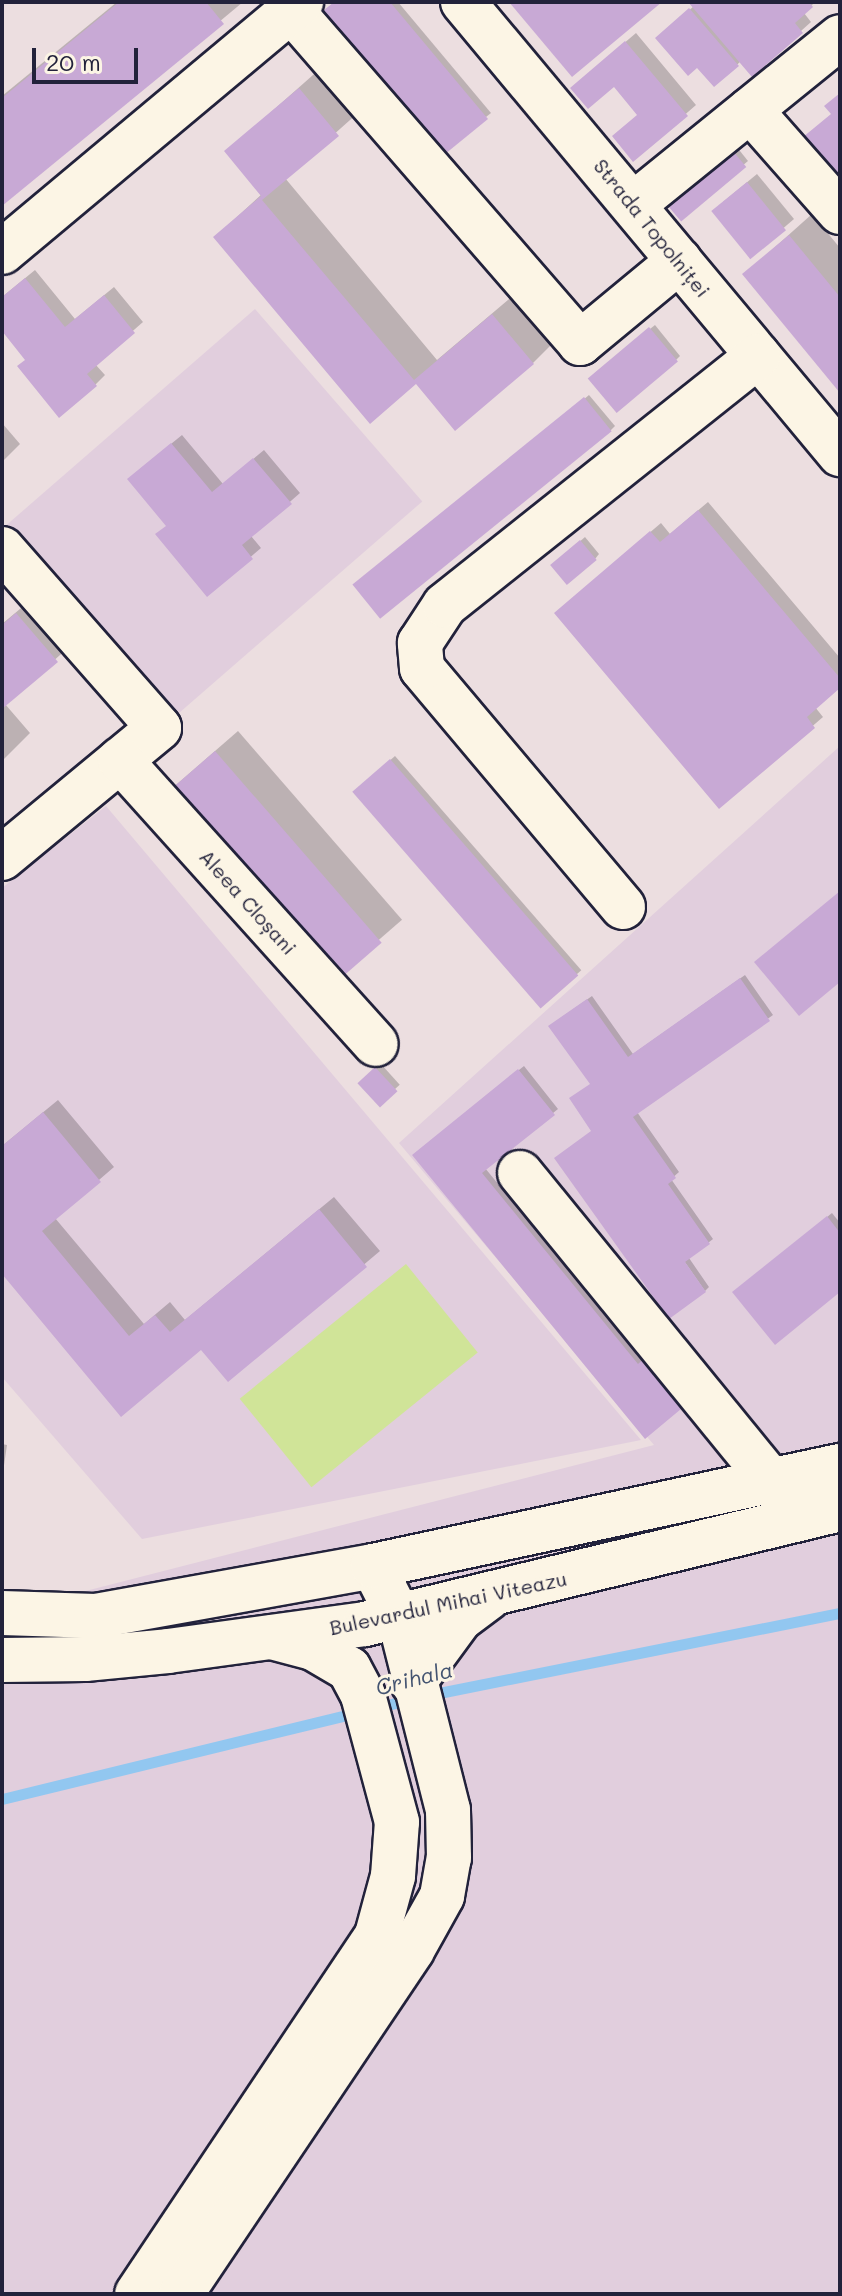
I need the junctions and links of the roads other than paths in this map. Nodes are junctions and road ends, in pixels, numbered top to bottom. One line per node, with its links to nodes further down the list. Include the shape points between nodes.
1 (463, 2): 5 (main road, Strada Topolniței)
2 (296, 6): 7 (main road); 8 (main road, via 580,343)
3 (840, 37): 4 (main road)
4 (750, 110): 5 (main road); 6 (main road)
5 (634, 204): 8 (main road, Strada Topolniței)
6 (840, 212)
7 (2, 252)
8 (679, 261): 9 (main road, Strada Topolniței)
9 (758, 356): 10 (main road, Strada Topolniței); 14 (main road, via 445,605 420,643 422,668)
10 (840, 454)
11 (2, 549): 12 (main road, via 159,728)
12 (120, 760): 13 (main road); 15 (main road, Aleea Cloșani)
13 (2, 858)
14 (623, 907)
15 (376, 1044)
16 (520, 1173): 18 (main road)
17 (840, 1466): 18 (main road)
18 (770, 1479): 20 (main road)
19 (840, 1509): 21 (main road, Bulevardul Mihai Viteazu)
20 (373, 1566): 22 (main road, via 96,1616); 23 (main road)
21 (489, 1597): 23 (main road, Bulevardul Mihai Viteazu); 26 (main road, via 460,1619)
22 (2, 1613)
23 (382, 1621): 24 (main road, Bulevardul Mihai Viteazu); 26 (main road); 27 (main road)
24 (272, 1637): 25 (main road, Bulevardul Mihai Viteazu, via 85,1659); 27 (main road, via 313,1648 349,1669)
25 (2, 1660)
26 (413, 1683): 29 (main road, via 448,1810 449,1858 442,1896 412,1950)
27 (363, 1695): 28 (main road, via 397,1822 393,1876 377,1935)
28 (137, 2294)
29 (181, 2294)

